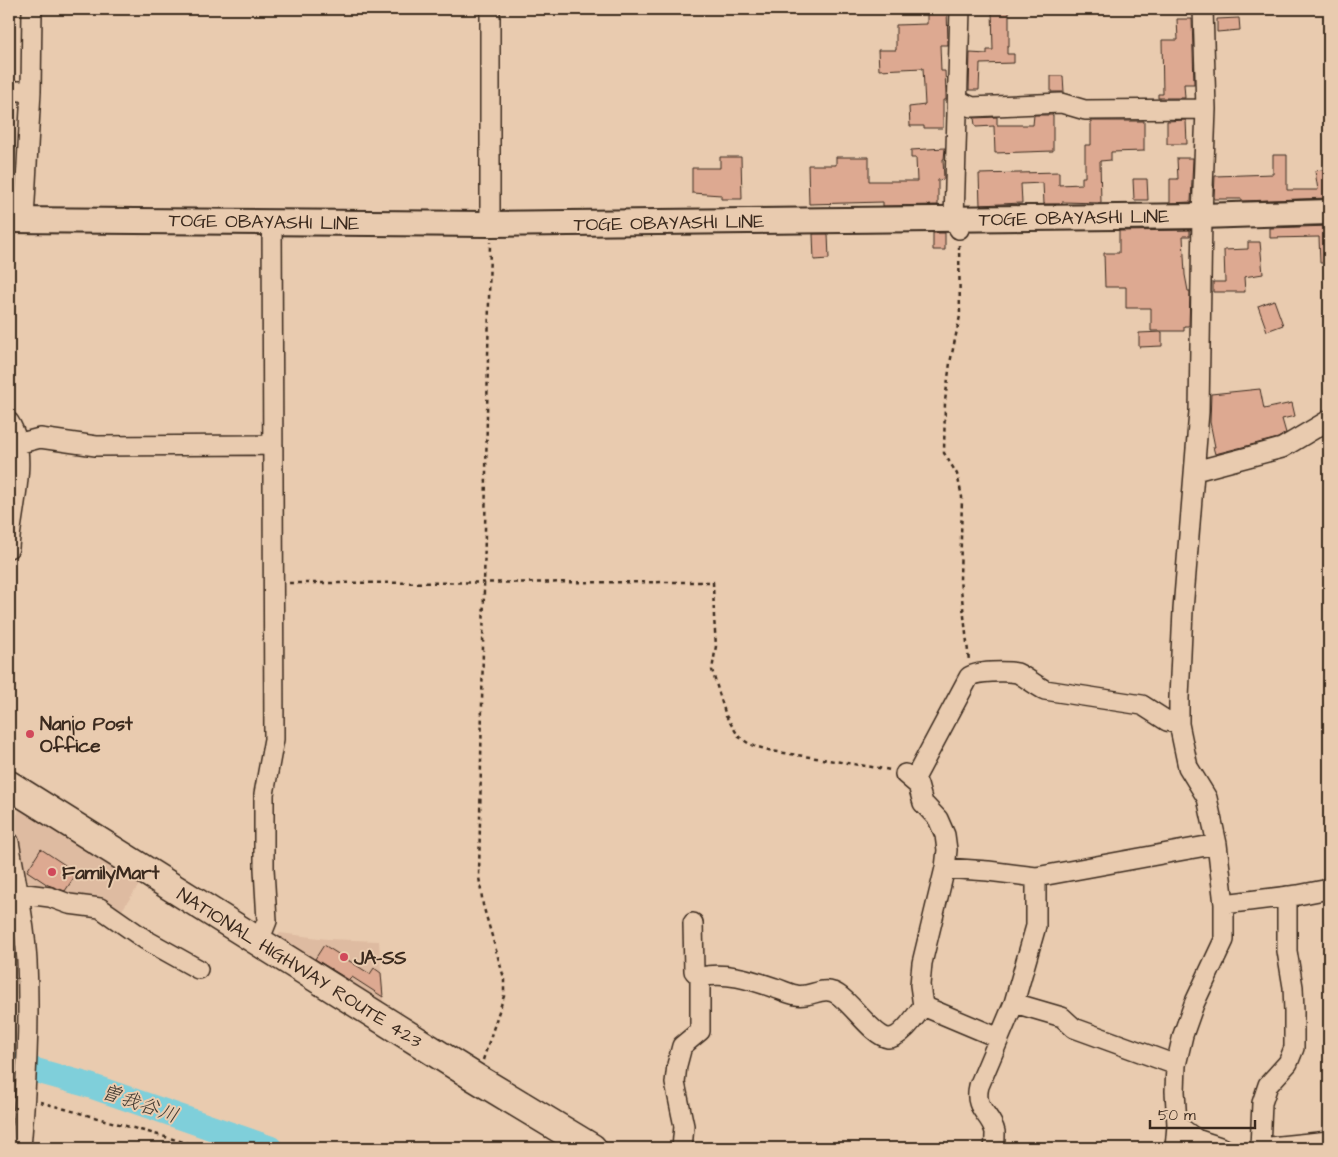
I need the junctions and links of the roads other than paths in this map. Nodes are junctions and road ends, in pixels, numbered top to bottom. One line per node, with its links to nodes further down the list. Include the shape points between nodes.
1 (32, 9): 6 (street)
2 (490, 9): 13 (street)
3 (960, 9): 7 (street)
4 (1204, 9): 8 (street)
5 (9, 91): 6 (street)
6 (30, 91): 11 (street)
7 (958, 100): 8 (street, via 972,107 1061,103 1085,110); 14 (street)
8 (1206, 109): 10 (street)
9 (1329, 212): 10 (main road, TOGE OBAYASHI LINE)
10 (1202, 216): 14 (main road, TOGE OBAYASHI LINE); 19 (street)
11 (16, 219): 12 (main road, TOGE OBAYASHI LINE)
12 (272, 221): 13 (main road, TOGE OBAYASHI LINE); 18 (street)
13 (490, 224): 14 (main road, TOGE OBAYASHI LINE)
14 (957, 224)
15 (1329, 420): 19 (street, via 1282,448)
16 (9, 422): 17 (street)
17 (17, 444): 18 (street, via 40,438 96,446); 20 (street, via 20,457)
18 (273, 444): 32 (street, via 274,739 264,794 267,921)
19 (1195, 471): 21 (street, via 1183,610)
20 (9, 548)
21 (1179, 724): 24 (street, via 1188,766 1207,798); 25 (street, via 1167,721 1142,705 1045,690 1019,673 973,674 909,777 918,785 923,803 938,819 945,836)
22 (9, 785): 32 (highway, NATIONAL HIGHWAY ROUTE 423)
23 (9, 842): 28 (street)
24 (1216, 844): 26 (street); 30 (street)
25 (945, 868): 26 (street); 36 (street, via 922,963 920,984)
26 (1036, 877): 35 (street, via 1036,926)
27 (1329, 889): 29 (street)
28 (18, 893): 33 (street, via 50,896 69,904 100,908 146,940); 41 (street, via 27,961 27,1039)
29 (1287, 896): 30 (street); 47 (street, via 1294,1048 1288,1062 1268,1085 1262,1103)
30 (1224, 904): 38 (street, via 1224,940 1194,1004)
31 (693, 923): 34 (street, via 694,971)
32 (259, 941): 42 (highway, NATIONAL HIGHWAY ROUTE 423)
33 (198, 968)
34 (700, 977): 36 (street, via 716,974 736,976 796,995 808,996 822,990 834,992 886,1038 893,1038 907,1028); 43 (street, via 700,1031 682,1046 675,1083 684,1126)
35 (1014, 1003): 37 (street); 38 (street, via 1062,1017 1074,1028)
36 (924, 1006): 37 (street)
37 (999, 1038): 44 (street, via 976,1096 995,1132)
38 (1176, 1065): 39 (street)
39 (1177, 1125): 45 (street); 46 (street, via 1196,1139)
40 (1329, 1141): 47 (street)
41 (21, 1148)
42 (592, 1148)
43 (682, 1148)
44 (994, 1148)
45 (1175, 1148)
46 (1223, 1148)
47 (1260, 1148)

